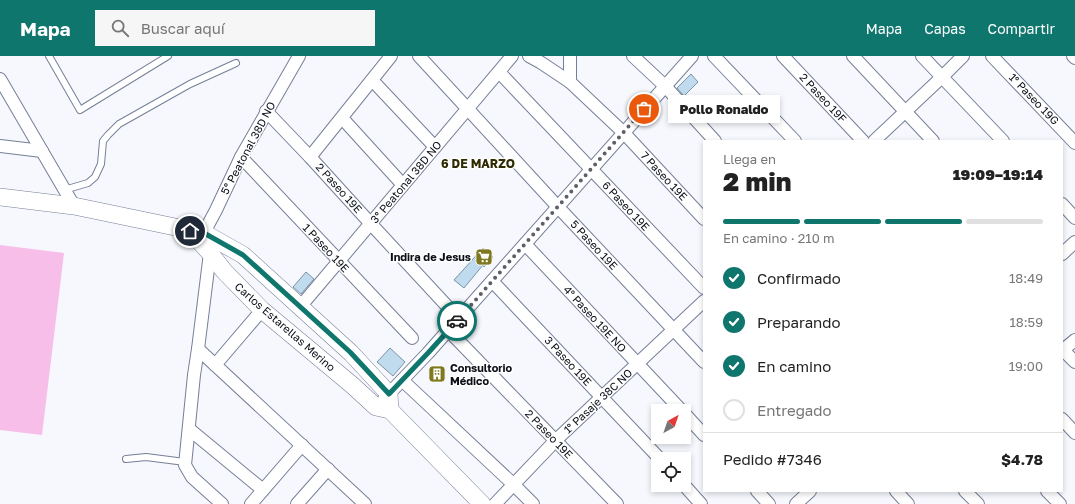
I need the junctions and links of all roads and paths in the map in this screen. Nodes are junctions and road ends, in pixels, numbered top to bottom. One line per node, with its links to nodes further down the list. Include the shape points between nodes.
1 (49, 56): 2 (lane, via 80,110)
2 (168, 56)
3 (299, 56): 27 (street, 5° Peatonal 38D NO)
4 (391, 56): 23 (street)
5 (419, 56): 26 (street, 5 Paseo 19E)
6 (512, 56): 20 (street, 3° Peatonal 38D NO)
7 (529, 56): 24 (street, 7 Paseo 19E)
8 (570, 56): 24 (street)
9 (633, 56): 25 (street)
10 (692, 56): 25 (street)
11 (714, 56): 32 (street)
12 (783, 56): 33 (street, 2 Paseo 19F)
13 (853, 56): 28 (street)
14 (922, 56): 21 (street)
15 (963, 56): 21 (street)
16 (992, 56): 37 (street, 1° Paseo 19G)
17 (1073, 56): 18 (street)
18 (1075, 58)
19 (236, 63): 45 (lane, via 190,84 119,124 103,141 101,164 95,177 88,183)
20 (499, 72): 26 (street, 3° Peatonal 38D NO); 43 (street, 6 Paseo 19E)
21 (942, 77): 28 (street); 36 (street)
22 (0, 79): 40 (street)
23 (372, 80): 29 (street); 39 (street)
24 (570, 82): 30 (street, 7 Paseo 19E)
25 (665, 86): 30 (street); 31 (street)
26 (468, 109): 39 (street, 3° Peatonal 38D NO); 49 (street, 5 Paseo 19E)
27 (266, 111): 41 (street, 5° Peatonal 38D NO); 42 (street, 2 Paseo 19E)
28 (905, 112): 34 (street); 35 (street)
29 (342, 118): 42 (street); 44 (street)
30 (624, 133): 43 (street); 50 (street, 7 Paseo 19E)
31 (714, 140)
32 (794, 140)
33 (862, 140)
34 (875, 140)
35 (932, 140)
36 (1002, 140)
37 (1075, 143)
38 (0, 146): 40 (street)
39 (435, 147): 44 (street, 3° Peatonal 38D NO)
40 (42, 151): 45 (street)
41 (241, 157): 53 (street, 5° Peatonal 38D NO); 57 (street, 1 Paseo 19E)
42 (310, 157): 52 (street, 2 Paseo 19E)
43 (592, 169): 49 (street); 59 (street, 6 Paseo 19E)
44 (403, 185): 52 (street, 3° Peatonal 38D NO)
45 (64, 190): 48 (street)
46 (0, 197): 48 (street, Carlos Estarellas Merino)
47 (1063, 205): 51 (street)
48 (74, 206): 53 (street, Carlos Estarellas Merino)
49 (558, 207): 55 (street); 65 (street, 5 Paseo 19E)
50 (703, 218)
51 (1075, 218)
52 (370, 224): 57 (street, 3° Peatonal 38D NO); 63 (street, 2 Paseo 19E)
53 (204, 239): 61 (street, Carlos Estarellas Merino, via 243,255); 62 (street, Carlos Estarellas Merino, via 224,271); 68 (street)
54 (1075, 242): 56 (street)
55 (525, 244): 58 (street); 72 (street, 4° Paseo 19E NO)
56 (1063, 253)
57 (339, 261): 61 (street, 3° Peatonal 38D NO); 66 (street, 1 Paseo 19E)
58 (492, 281): 63 (street); 75 (street, 3 Paseo 19E)
59 (703, 287)
60 (703, 302): 65 (street, 1° Pasaje 38C NO)
61 (300, 307): 76 (street, Carlos Estarellas Merino, via 350,352)
62 (262, 310): 73 (street); 76 (street, Carlos Estarellas Merino, via 352,385)
63 (459, 319): 64 (street)
64 (448, 330): 74 (street); 83 (street, 2 Paseo 19E)
65 (673, 330): 70 (street, 5 Paseo 19E); 72 (street, 1° Pasaje 38C NO)
66 (412, 338)
67 (1075, 340): 69 (street)
68 (198, 349): 73 (street); 80 (street)
69 (1063, 349): 71 (street)
70 (703, 361)
71 (1075, 362)
72 (638, 363): 75 (street, 1° Pasaje 38C NO); 77 (street, 4° Paseo 19E NO)
73 (215, 365): 84 (street)
74 (402, 380): 76 (street); 89 (street)
75 (602, 397): 83 (street, 1° Pasaje 38C NO); 85 (street, 3 Paseo 19E)
76 (385, 404): 97 (street, Carlos Estarellas Merino)
77 (676, 404)
78 (1063, 420): 81 (street)
79 (691, 421): 82 (street)
80 (189, 429): 87 (street); 90 (street)
81 (1075, 433)
82 (703, 434)
83 (556, 440): 89 (street, 1° Pasaje 38C NO); 103 (street, 2 Paseo 19E)
84 (302, 445): 88 (street); 90 (street)
85 (653, 452)
86 (126, 459): 87 (lane, via 146,457)
87 (185, 462): 98 (street, via 192,477)
88 (328, 469): 100 (street); 101 (street)
89 (513, 484): 97 (street, 1° Pasaje 38C NO); 102 (street)
90 (263, 490): 99 (street)
91 (690, 492): 104 (street)
92 (757, 492): 105 (street)
93 (809, 492): 106 (street)
94 (897, 492): 107 (street)
95 (967, 492): 108 (street)
96 (1048, 492): 109 (street)
97 (483, 503)
98 (222, 504)
99 (251, 504)
100 (297, 504)
101 (365, 504)
102 (533, 504)
103 (616, 504)
104 (701, 504)
105 (769, 504)
106 (796, 504)
107 (908, 504)
108 (978, 504)
109 (1060, 504)

